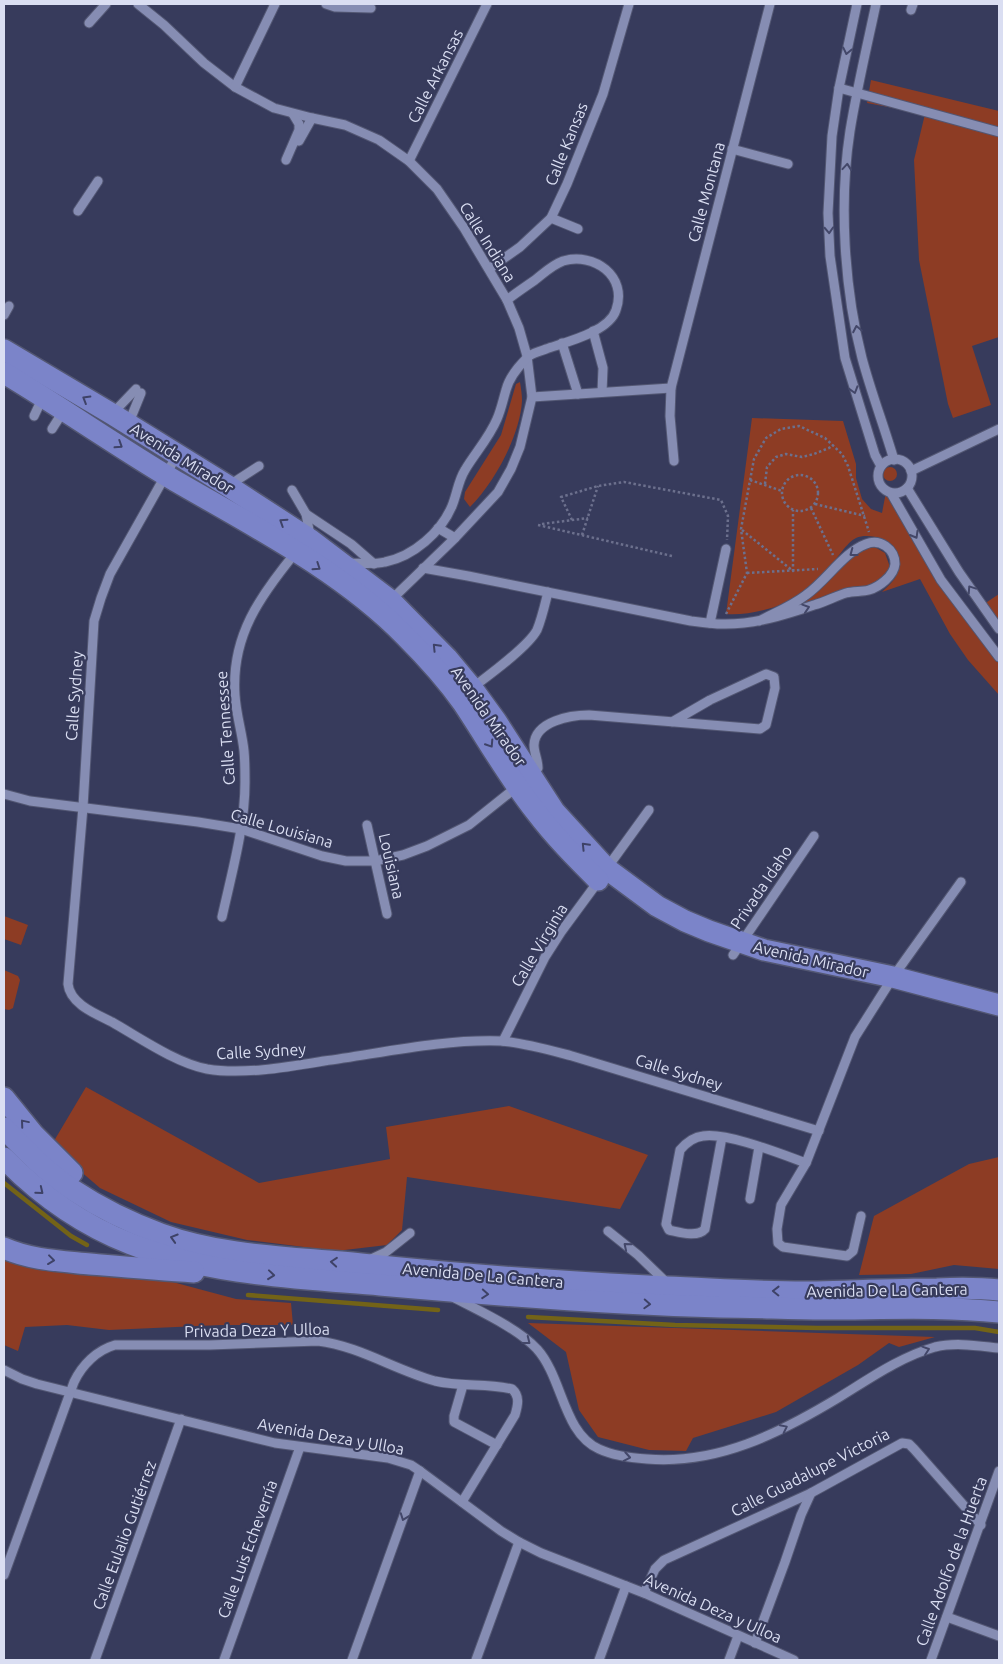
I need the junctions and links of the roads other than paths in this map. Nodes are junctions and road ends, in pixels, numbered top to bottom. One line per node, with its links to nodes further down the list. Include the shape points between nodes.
1 (98, 4): 2 (street, via 89,23)
2 (106, 4)
3 (138, 4): 12 (street, Calle Indiana, via 204,64)
4 (274, 4): 12 (street)
5 (326, 4): 11 (street)
6 (487, 4): 19 (street, Calle Arkansas)
7 (629, 4): 25 (street, Calle Kansas, via 603,94 568,184)
8 (770, 4): 18 (street, Calle Montana)
9 (857, 4): 13 (street, one-way to 13)
10 (876, 4): 14 (street)
11 (371, 8)
12 (235, 87): 15 (street, Calle Indiana, via 274,108)
13 (839, 88): 14 (street); 23 (street, via 832,136)
14 (857, 92): 17 (street); 24 (street, one-way to 14, via 850,132)
15 (293, 114): 16 (street, Calle Indiana); 16 (street, via 299,130 286,160)
16 (312, 118): 19 (street, Calle Indiana, via 344,125 379,140)
17 (999, 132)
18 (732, 149): 20 (street); 36 (street, Calle Montana)
19 (408, 161): 27 (street, Calle Indiana, via 437,189)
20 (788, 164)
21 (98, 181): 22 (street)
22 (78, 211)
23 (828, 213): 24 (street); 50 (street, one-way to 50, via 830,256 844,358 875,455)
24 (845, 213): 47 (street, one-way to 24, via 862,357 847,262)
25 (551, 218): 26 (street); 27 (street, Calle Kansas, via 520,247)
26 (578, 229)
27 (489, 269): 28 (street, Calle Indiana)
28 (507, 300): 31 (street, via 562,262 573,259 603,266 611,274 619,297 612,318); 34 (street, Calle Indiana)
29 (9, 306): 30 (street)
30 (4, 315)
31 (593, 331): 32 (street); 37 (street, via 603,368)
32 (562, 344): 34 (street); 38 (street)
33 (4, 350): 43 (main road, Avenida Mirador, one-way to 33)
34 (528, 356): 40 (street, Calle Indiana); 58 (street, via 513,374 494,426 464,471 453,504)
35 (4, 373): 39 (main road, Avenida Mirador)
36 (671, 388): 37 (street); 48 (street, Calle Montana)
37 (602, 392): 38 (street)
38 (578, 394): 40 (street)
39 (43, 396): 41 (main road, Avenida Mirador); 42 (street)
40 (532, 397): 59 (street, Calle Indiana, via 511,469 498,492)
41 (67, 412): 44 (street); 52 (main road, Avenida Mirador, one-way to 52)
42 (34, 416)
43 (120, 420): 43 (street, via 138,391); 46 (main road, Avenida Mirador)
44 (52, 429)
45 (999, 429): 51 (street)
46 (178, 455): 52 (street, Calle Sydney); 53 (main road, Avenida Mirador)
47 (894, 460): 50 (street); 51 (street, via 903,462)
48 (674, 461)
49 (259, 466): 53 (street)
50 (882, 466): 56 (street, via 878,481 884,490)
51 (911, 471): 54 (street)
52 (167, 475): 60 (main road, Avenida Mirador); 75 (street, Calle Sydney, via 110,574 94,621)
53 (228, 486): 60 (main road, Avenida Mirador, one-way to 53)
54 (907, 488): 56 (street); 69 (street, one-way to 54)
55 (292, 490): 57 (street)
56 (891, 493): 70 (street, one-way to 70, via 941,580)
57 (306, 514): 60 (street); 63 (street)
58 (438, 528): 59 (street); 63 (street, via 411,552)
59 (456, 538): 64 (street, Calle Indiana)
60 (303, 546): 62 (main road, Avenida Mirador); 66 (main road, Avenida Mirador, one-way to 66, via 350,589); 78 (street, Calle Tennessee, via 272,581 250,615 235,661 235,695 244,751)
61 (726, 548): 68 (street)
62 (340, 562): 63 (street); 66 (main road, Avenida Mirador)
63 (374, 564)
64 (423, 568): 65 (street); 66 (street, Calle Indiana)
65 (548, 592): 68 (street); 71 (street, via 537,630 530,639)
66 (385, 606): 71 (main road, Avenida Mirador, one-way to 66, via 447,658); 73 (main road, Avenida Mirador, one-way to 73, via 404,635 445,680)
67 (759, 621): 67 (street, one-way to 67, via 846,593 870,590 893,571 892,554 885,544 871,542 862,546 805,596); 68 (street)
68 (710, 623)
69 (999, 629)
70 (999, 657)
71 (472, 688): 73 (main road, Avenida Mirador, via 496,721)
72 (672, 722): 72 (street, via 766,674 774,677 775,688 766,725 760,729); 73 (street, via 589,715 555,721 535,739 538,768)
73 (524, 782): 80 (street, Calle Louisiana, via 469,825 427,846); 81 (main road, Avenida Mirador, via 535,811 554,835)
74 (4, 794): 75 (street, Calle Louisiana, via 30,802)
75 (83, 807): 78 (street, Calle Louisiana); 89 (street, Calle Sydney, via 68,984 72,997 94,1013 192,1064 228,1071 298,1065 440,1044)
76 (649, 810): 81 (street, Calle Virginia)
77 (367, 825): 80 (street, Louisiana)
78 (241, 830): 80 (street, Calle Louisiana, via 322,856 346,861); 84 (street, Calle Tennessee)
79 (814, 836): 85 (street, Privada Idaho)
80 (375, 861): 83 (street, Louisiana)
81 (603, 875): 85 (main road, Avenida Mirador, via 620,897 656,920 682,934); 89 (street, Calle Virginia, via 546,957)
82 (961, 882): 86 (street)
83 (387, 914)
84 (222, 916)
85 (737, 949): 86 (main road, Avenida Mirador, via 773,966)
86 (889, 984): 87 (main road, Avenida Mirador); 88 (main road, Avenida Mirador); 92 (street, via 855,1037)
87 (999, 1005)
88 (999, 1020)
89 (503, 1042): 92 (street, Calle Sydney, via 572,1056)
90 (4, 1098): 98 (main road, one-way to 90, via 79,1182)
91 (4, 1128): 98 (main road, Avenida De La Cantera, via 56,1177)
92 (819, 1131): 96 (street)
93 (722, 1137): 93 (street, via 702,1136 680,1150 666,1224 668,1230 699,1234 705,1229); 94 (street)
94 (759, 1147): 96 (street); 97 (street)
95 (4, 1158): 104 (main road, Avenida De La Cantera, one-way to 104, via 48,1197 105,1233 168,1256)
96 (806, 1162): 99 (street, via 781,1204 777,1229 779,1244 847,1256 853,1251)
97 (750, 1199)
98 (89, 1200): 103 (main road, Avenida De La Cantera, one-way to 98, via 264,1255 183,1241 142,1226)
99 (862, 1216)
100 (608, 1231): 105 (street, one-way to 100)
101 (410, 1233): 103 (street, via 377,1258)
102 (4, 1248): 104 (main road, one-way to 104, via 30,1257 66,1262 159,1270)
103 (358, 1264): 105 (main road, Avenida De La Cantera, via 454,1274)
104 (234, 1271): 106 (main road, Avenida De La Cantera, one-way to 106)
105 (671, 1287): 107 (main road, Avenida De La Cantera, one-way to 105, via 816,1292)
106 (439, 1290): 108 (main road, Avenida De La Cantera, one-way to 108, via 696,1306 940,1308); 109 (street, one-way to 109, via 508,1327 536,1348 552,1370 575,1426 590,1444 609,1453 640,1459 682,1460 738,1448 793,1423 906,1358 937,1347)
107 (999, 1290)
108 (999, 1312)
109 (999, 1348)
110 (4, 1370): 112 (street, Avenida Deza y Ulloa, via 22,1379)
111 (463, 1385): 112 (street, Privada Deza Y Ulloa, via 426,1378 354,1349 318,1341 172,1346 123,1344 110,1347 90,1360 78,1374); 114 (street, via 454,1422); 114 (street, Privada Deza Y Ulloa, via 508,1388 517,1395 515,1415)
112 (70, 1392): 113 (street, Avenida Deza y Ulloa); 122 (street, Privada Deza Y Ulloa)
113 (181, 1419): 115 (street, Avenida Deza y Ulloa); 129 (street, Calle Eulalio Gutiérrez)
114 (498, 1445): 119 (street)
115 (300, 1447): 116 (street, Avenida Deza y Ulloa, via 388,1458); 130 (street, Calle Luis Echeverría)
116 (420, 1471): 119 (street, Avenida Deza y Ulloa); 131 (street, one-way to 131)
117 (999, 1471): 120 (street, Calle Adolfo de la Huerta)
118 (810, 1493): 120 (street, Calle Guadalupe Victoria, via 906,1443 914,1448); 124 (street, Calle Guadalupe Victoria, via 664,1560 654,1569); 128 (street)
119 (462, 1502): 121 (street, Avenida Deza y Ulloa)
120 (980, 1524): 125 (street, Calle Adolfo de la Huerta)
121 (519, 1542): 123 (street, Avenida Deza y Ulloa); 132 (street)
122 (4, 1575)
123 (626, 1586): 124 (street, Avenida Deza y Ulloa); 133 (street)
124 (644, 1593): 126 (street, Avenida Deza y Ulloa)
125 (947, 1617): 127 (street); 136 (street, Calle Adolfo de la Huerta)
126 (738, 1636): 128 (street, Avenida Deza y Ulloa); 134 (street)
127 (999, 1636)
128 (755, 1643): 135 (street, Avenida Deza y Ulloa)
129 (95, 1660)
130 (224, 1660)
131 (352, 1660)
132 (476, 1660)
133 (599, 1660)
134 (729, 1660)
135 (794, 1660)
136 (931, 1660)

